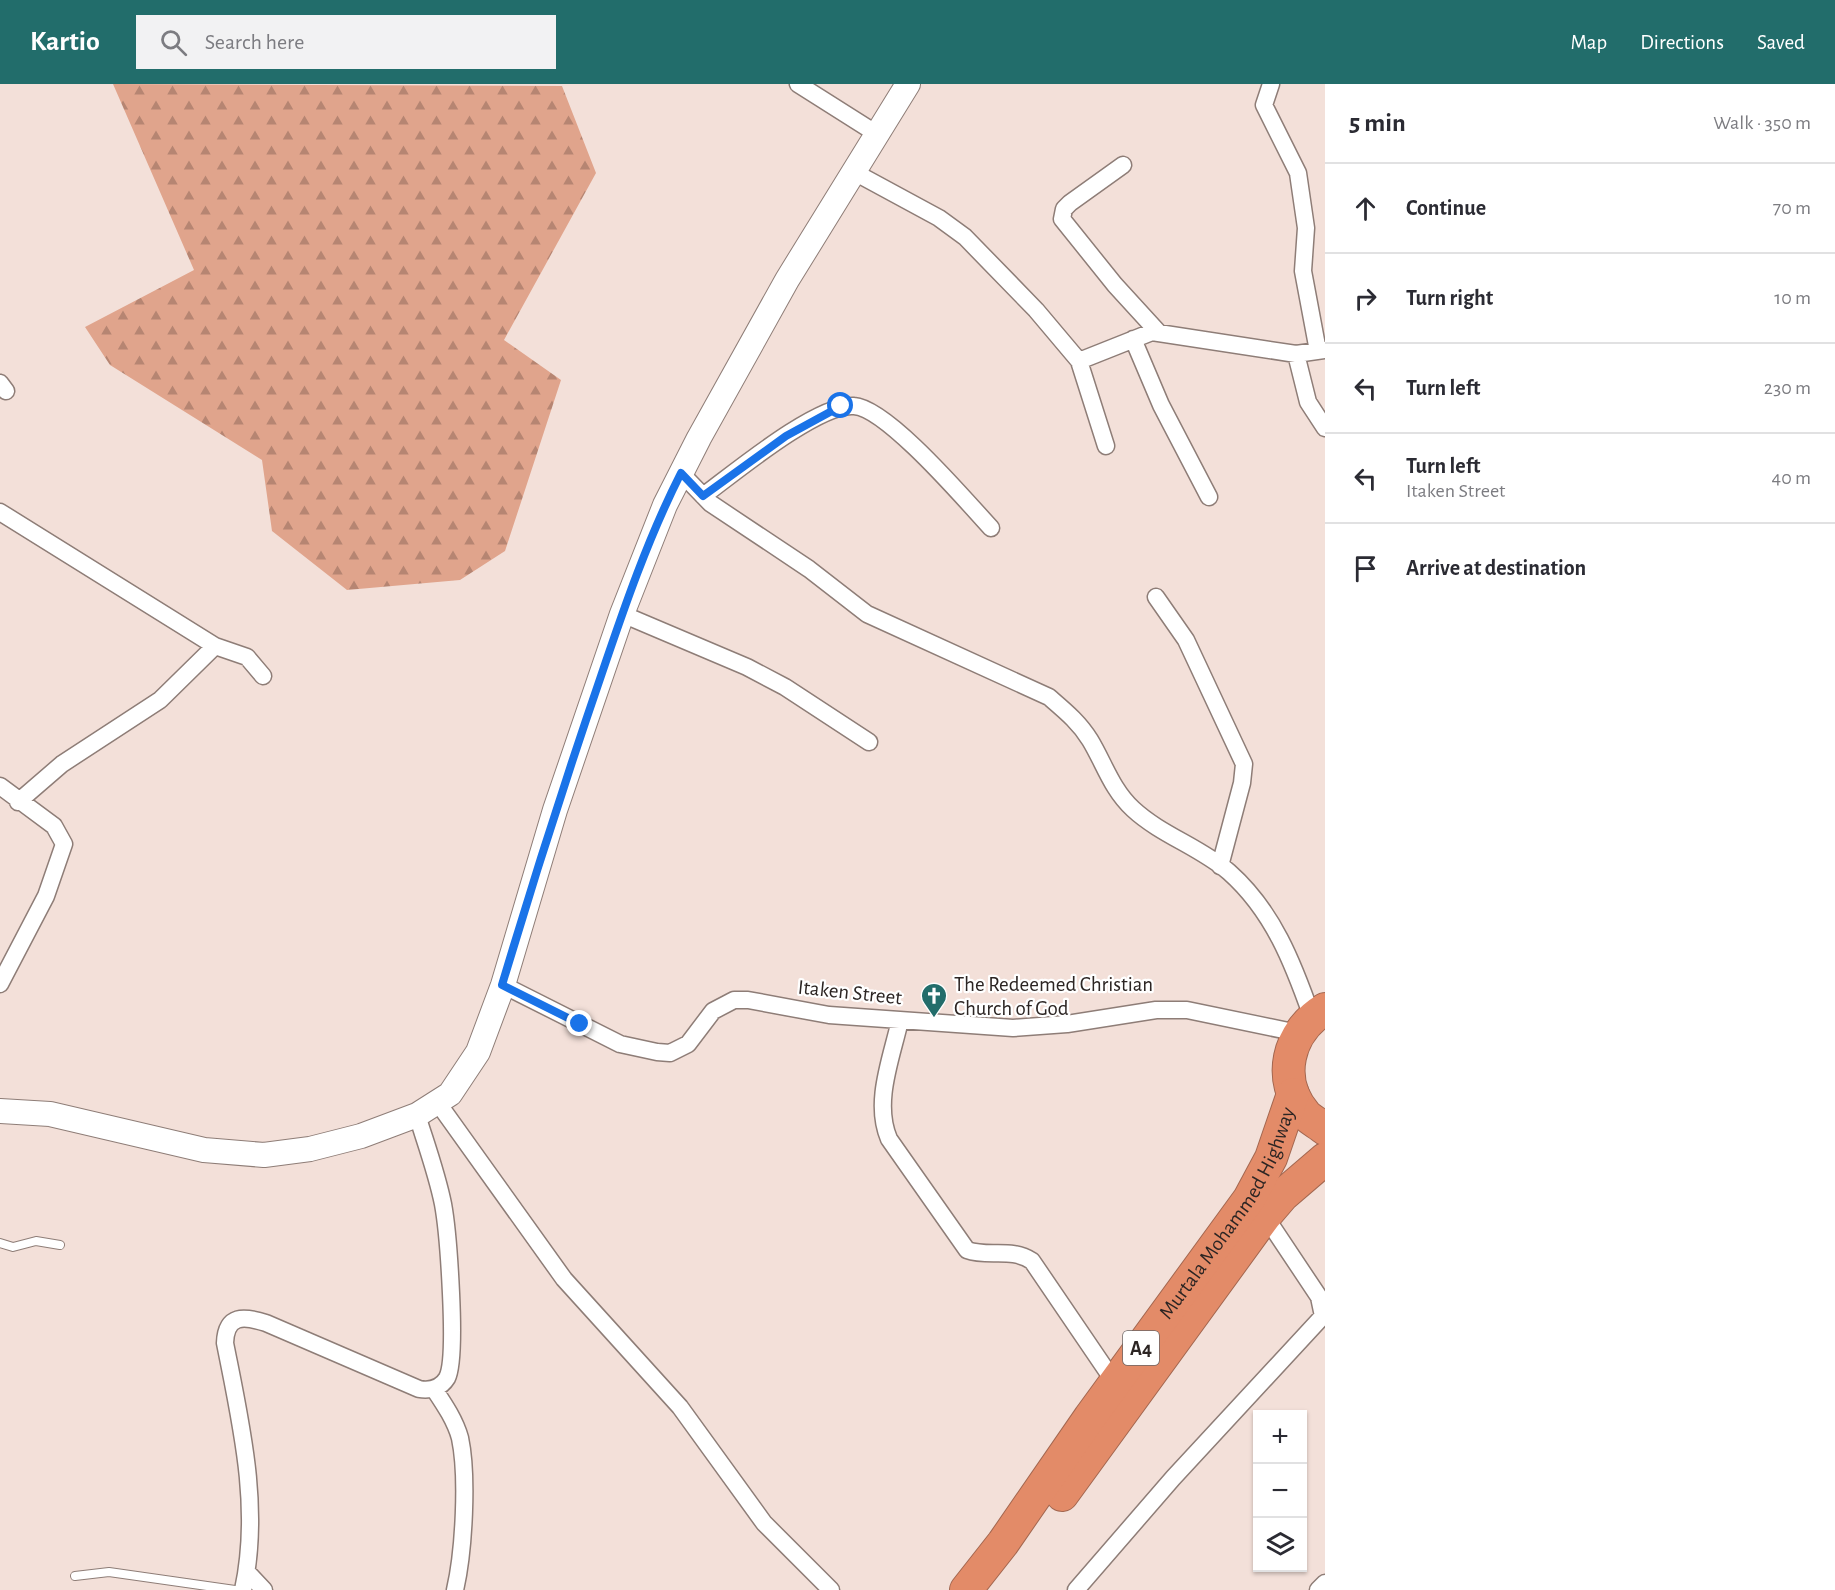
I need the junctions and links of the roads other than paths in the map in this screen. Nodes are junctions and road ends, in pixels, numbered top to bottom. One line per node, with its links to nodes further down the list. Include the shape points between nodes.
1 (798, 84): 4 (street)
2 (908, 84): 4 (street)
3 (1271, 84): 9 (street, via 1264,105 1298,173 1304,200 1302,271)
4 (878, 134): 6 (street)
5 (1123, 165): 7 (street, via 1070,203 1062,219)
6 (854, 172): 11 (street, via 939,218 964,237 1036,309); 14 (street, via 788,280)
7 (1158, 332): 8 (street); 10 (street)
8 (1133, 339): 11 (street); 16 (street, via 1161,405)
9 (1321, 351): 10 (street)
10 (1296, 354): 12 (street, via 1308,402)
11 (1079, 361): 13 (street)
12 (1325, 428)
13 (1106, 446)
14 (681, 473): 15 (street); 20 (street)
15 (703, 496): 18 (street, via 786,436 828,411 853,405 880,417); 26 (street, via 876,619 1048,697 1073,718 1089,739 1119,794 1133,809)
16 (1209, 497)
17 (0, 512): 21 (street)
18 (992, 528)
19 (1156, 597): 26 (street, via 1186,640 1244,764)
20 (622, 614): 23 (street, via 747,667); 28 (street, via 555,810)
21 (214, 646): 22 (street, via 247,657); 25 (street, via 160,700 62,764)
22 (263, 676)
23 (869, 742)
24 (0, 786): 25 (street)
25 (18, 802): 27 (street, via 54,826 64,844 46,896)
26 (1220, 866): 30 (street, via 1244,888 1282,940)
27 (0, 984)
28 (502, 985): 29 (street, Itaken Street, via 620,1044 657,1052 670,1053 688,1044 713,1011 734,1000 829,1015); 32 (street, via 478,1052 459,1082)
29 (900, 1020): 30 (street, Itaken Street, via 1013,1028 1156,1010 1187,1010); 39 (street, via 882,1107 889,1138 967,1250 1022,1254 1032,1261)
30 (1312, 1020): 31 (highway, A4, via 1290,1052 1288,1074)
31 (1293, 1094): 34 (highway, A4, via 1306,1115); 39 (highway, Murtala Mohammed Highway / A4, via 1271,1158 1249,1199)
32 (428, 1109): 33 (street, via 361,1136 254,1155 156,1141 50,1114); 40 (street, via 449,1244 452,1347 446,1379); 48 (street, via 564,1279 680,1407 764,1523)
33 (0, 1111)
34 (1325, 1129)
35 (1325, 1159): 36 (highway, Murtala Mohammed Highway / A4)
36 (1265, 1216): 50 (highway, Murtala Mohammed Highway / A4); 51 (street, via 1319,1297 1323,1316)
37 (0, 1243): 38 (lane, via 13,1247 36,1241)
38 (60, 1245)
39 (1115, 1383): 49 (highway, Murtala Mohammed Highway / A4)
40 (434, 1389): 41 (street, via 419,1389 250,1318 231,1323 225,1331 225,1343 246,1447 250,1513); 47 (street, via 453,1420 463,1457)
41 (247, 1572): 45 (street); 46 (street)
42 (75, 1576): 44 (lane, via 109,1572)
43 (1325, 1583): 52 (street)
44 (235, 1590)
45 (243, 1590)
46 (264, 1590)
47 (455, 1590)
48 (831, 1590)
49 (966, 1590)
50 (993, 1590)
51 (1076, 1590)
52 (1318, 1590)

